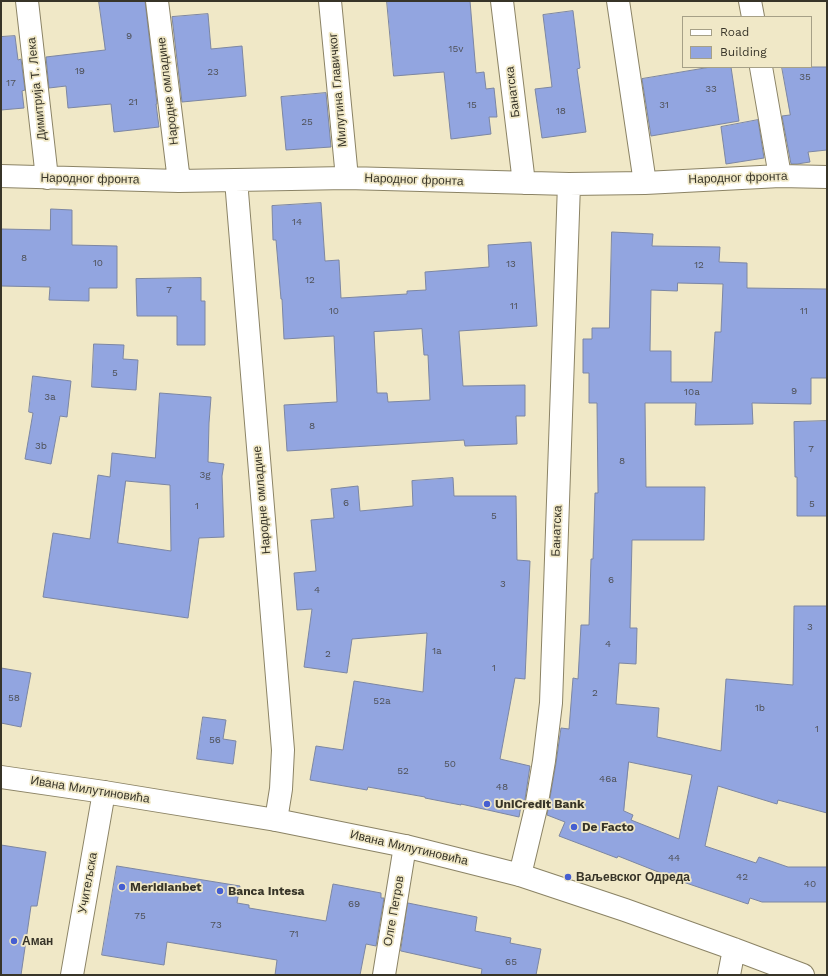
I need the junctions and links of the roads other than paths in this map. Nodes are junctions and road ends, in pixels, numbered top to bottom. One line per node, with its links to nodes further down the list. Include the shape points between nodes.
1 (27, 1): 12 (street, Димитрија Т. Лека)
2 (157, 1): 14 (street, Народне омладине)
3 (330, 1): 13 (street, Милутина Главичког)
4 (502, 1): 16 (street, Банатска)
5 (618, 1): 17 (street)
6 (750, 1): 7 (street)
7 (752, 16)
8 (761, 68): 10 (street)
9 (1, 176): 12 (street, Народног фронта)
10 (780, 176): 11 (street, Народног фронта); 17 (street, Народног фронта)
11 (827, 177)
12 (47, 178): 14 (street, Народног фронта)
13 (347, 178): 15 (street, Народног фронта); 16 (street, Народног фронта)
14 (179, 180): 15 (street, Народног фронта)
15 (236, 180): 21 (street, Народне омладине, via 283,750)
16 (524, 183): 18 (street, Народног фронта)
17 (645, 183): 18 (street, Народног фронта)
18 (569, 184): 23 (street, Банатска, via 551,703 536,808)
19 (1, 777): 20 (street, Ивана Милутиновића)
20 (104, 792): 21 (street, Ивана Милутиновића); 25 (street, Учитељска)
21 (276, 820): 22 (street, Ивана Милутиновића)
22 (405, 846): 23 (street, Ивана Милутиновића); 26 (street, Олге Петров)
23 (520, 875): 24 (street, Ивана Милутиновића)
24 (734, 949): 27 (street); 28 (street, Ивана Милутиновића)
25 (72, 975)
26 (384, 975)
27 (729, 975)
28 (803, 975)

